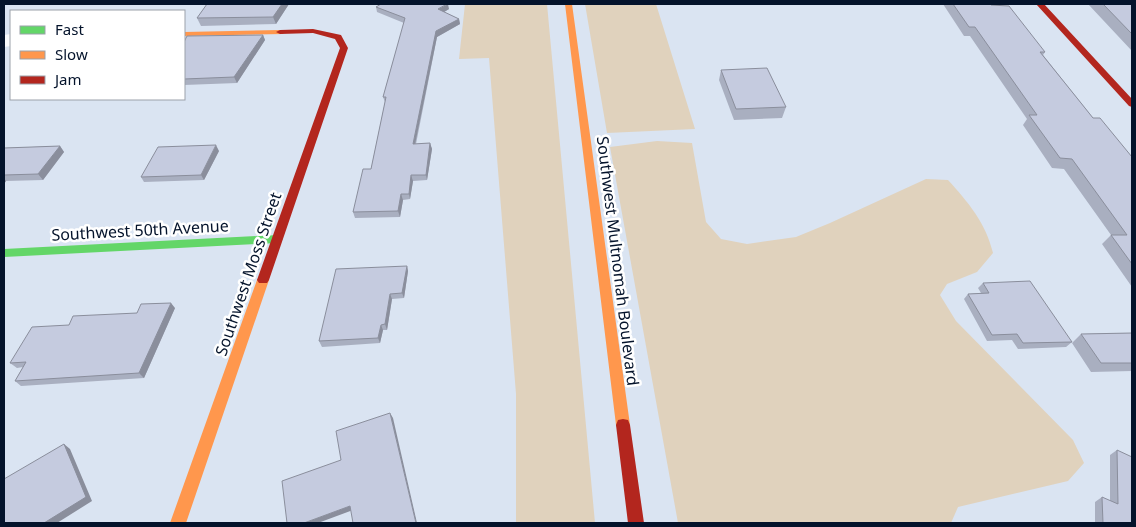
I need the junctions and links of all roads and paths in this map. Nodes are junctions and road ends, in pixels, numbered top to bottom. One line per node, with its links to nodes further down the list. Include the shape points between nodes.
1 (568, 4): 8 (street, Southwest Multnomah Boulevard)
2 (1040, 4): 4 (street)
3 (185, 34): 5 (street, Southwest Moss Street, via 314,30 338,37 344,48)
4 (1132, 104)
5 (278, 240): 6 (street, Southwest 50th Avenue); 7 (street, Southwest Moss Street)
6 (4, 253)
7 (178, 523)
8 (636, 523)

